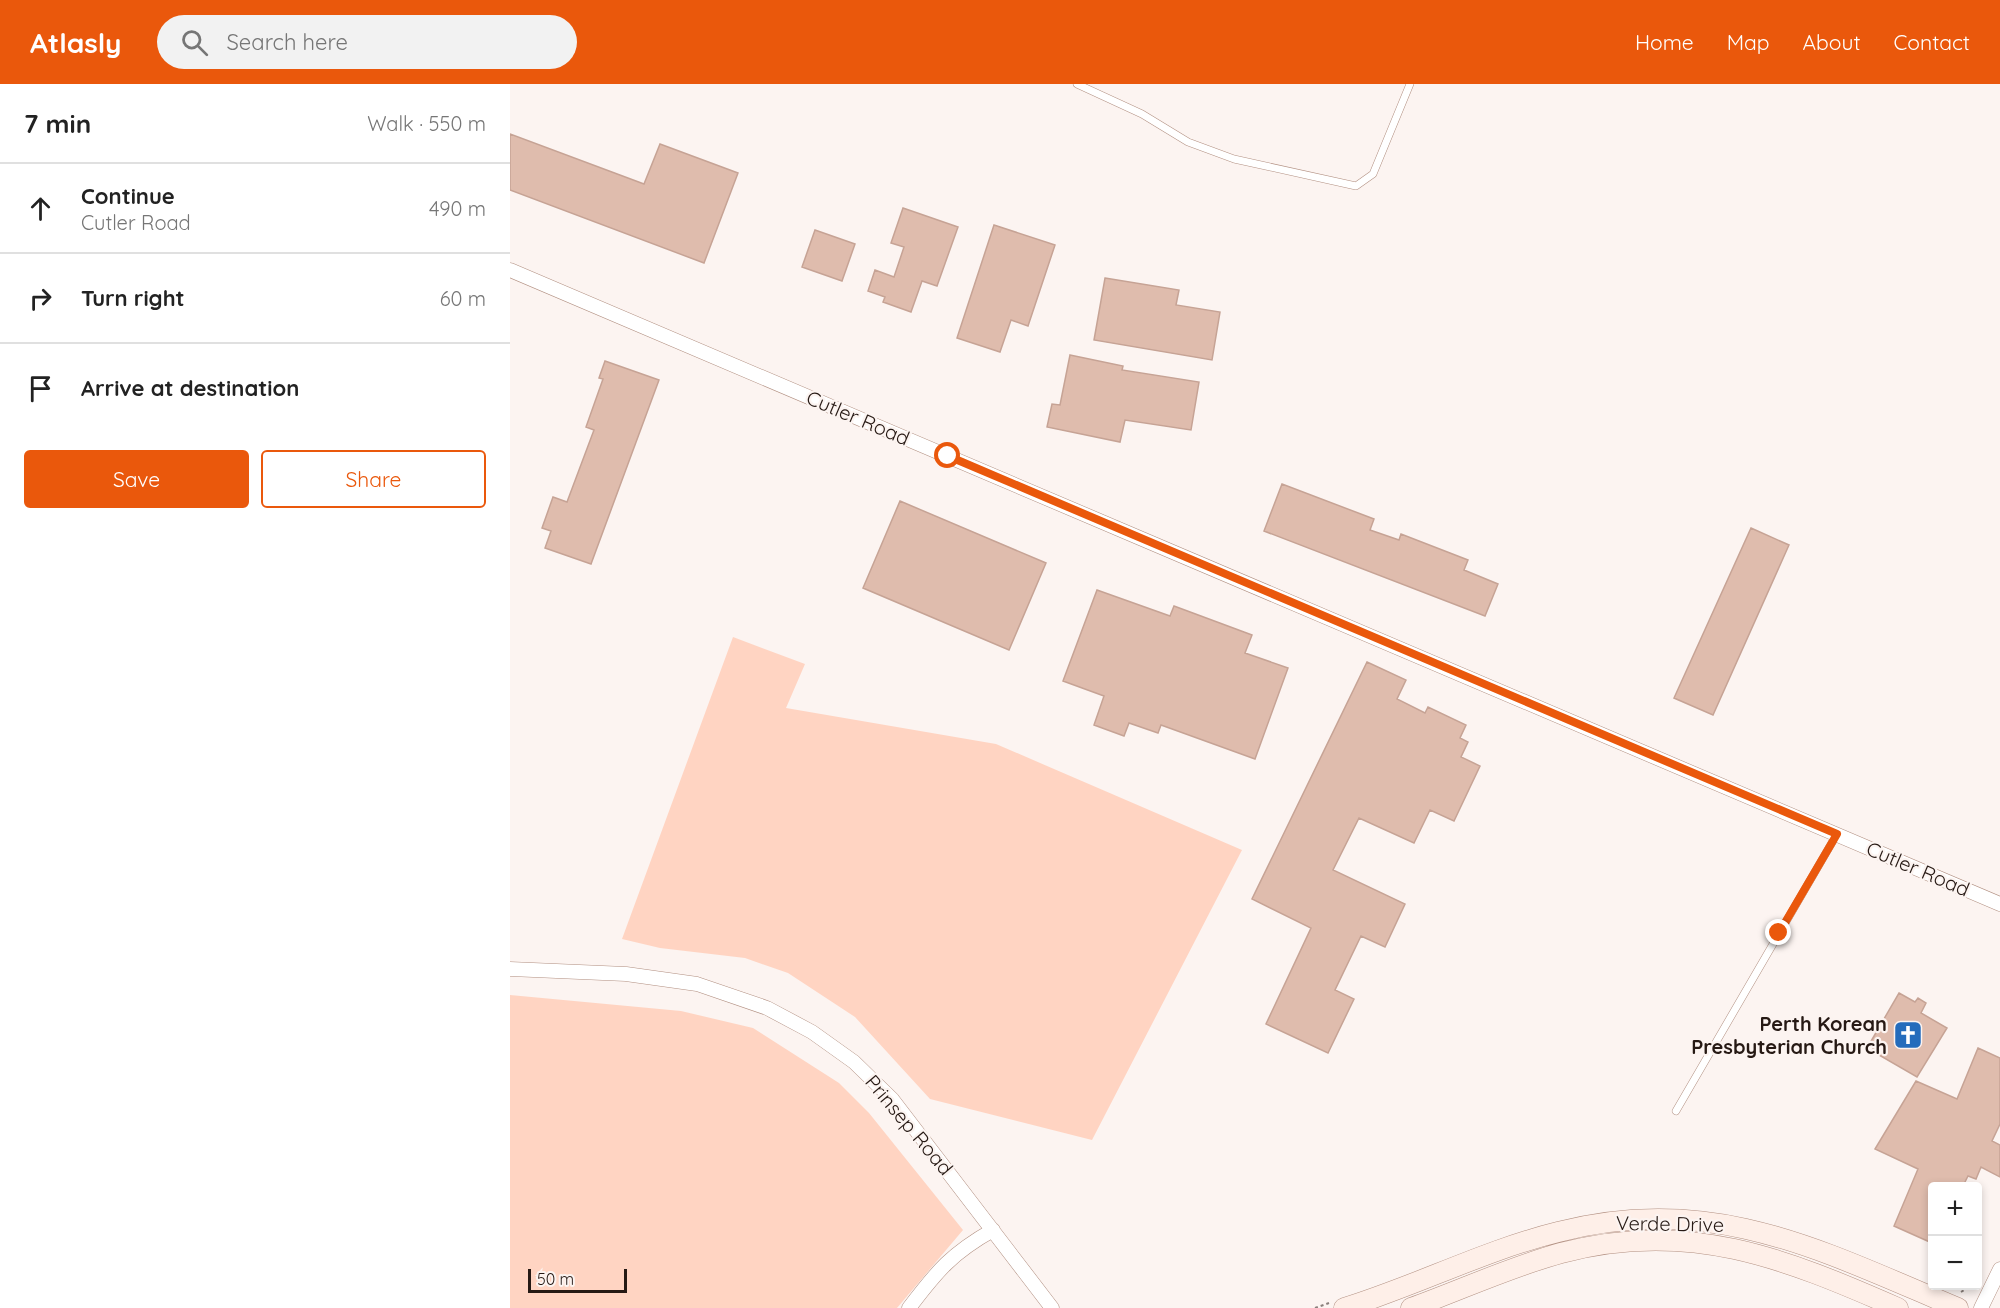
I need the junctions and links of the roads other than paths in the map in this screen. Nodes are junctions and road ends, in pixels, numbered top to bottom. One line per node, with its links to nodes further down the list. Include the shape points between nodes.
1 (1077, 84): 2 (lane, via 1142,114 1188,142 1234,159 1356,186 1372,174)
2 (1410, 84)
3 (510, 270): 4 (street, Cutler Road)
4 (1837, 834): 5 (street, Cutler Road); 7 (lane)
5 (2000, 904)
6 (510, 969): 8 (street, Prinsep Road, via 673,979 743,998 790,1019 834,1046 874,1080)
7 (1676, 1111)
8 (993, 1230): 10 (street, via 959,1250); 11 (street, Prinsep Road)
9 (2000, 1269): 16 (street)
10 (909, 1308)
11 (1052, 1308)
12 (1344, 1308): 15 (main road, Verde Drive, via 1547,1235 1638,1219 1705,1221 1781,1236)
13 (1411, 1308): 14 (main road, Verde Drive, via 1560,1253 1612,1243 1662,1240 1713,1244 1766,1255)
14 (1898, 1308)
15 (1958, 1308)
16 (1981, 1308)

